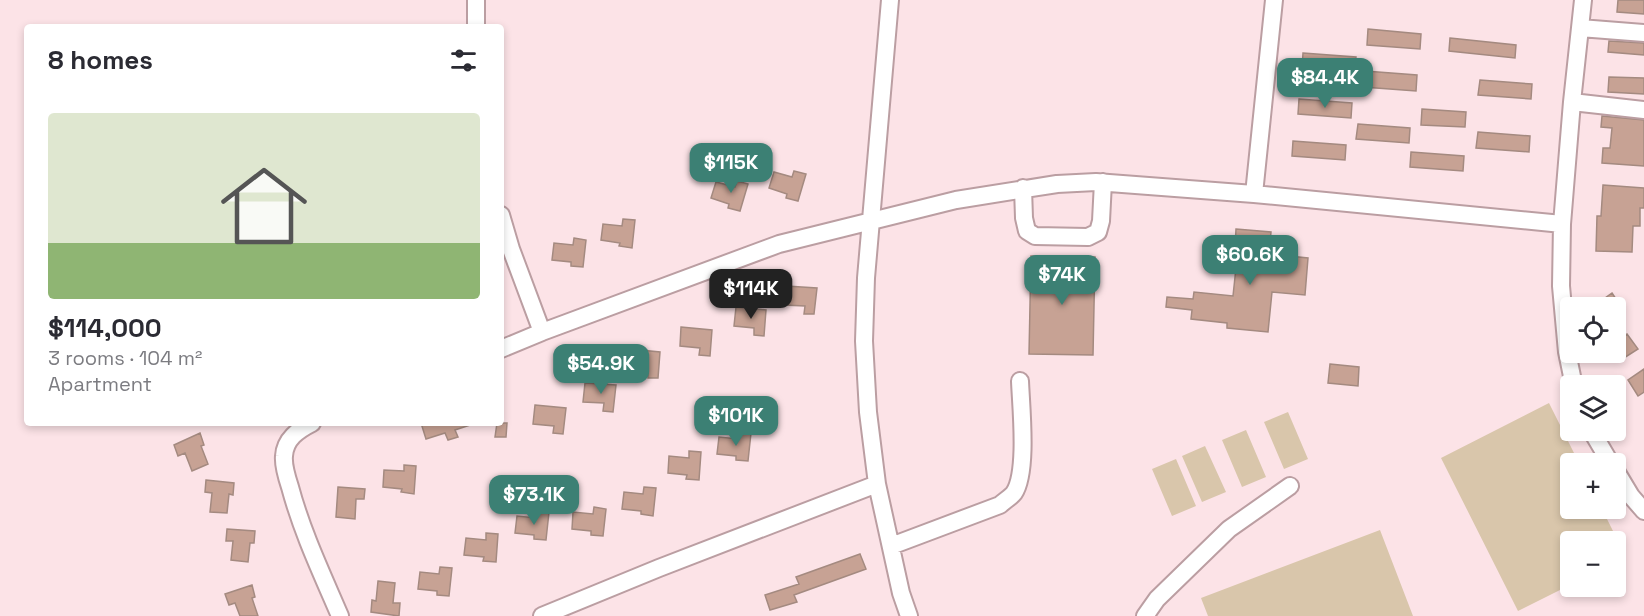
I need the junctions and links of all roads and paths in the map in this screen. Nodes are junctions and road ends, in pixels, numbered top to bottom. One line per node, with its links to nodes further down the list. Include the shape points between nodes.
1 (476, 0): 5 (street)
2 (891, 0): 13 (street)
3 (1274, 0): 12 (street)
4 (1583, 0): 6 (street)
5 (476, 24)
6 (1580, 28): 7 (street); 8 (street)
7 (1644, 33)
8 (1572, 102): 9 (street); 14 (street)
9 (1644, 110)
10 (1103, 182): 11 (street); 11 (street, via 1098,232 1088,237 1035,236 1028,231); 12 (street)
11 (1023, 188): 13 (street)
12 (1254, 194): 14 (street)
13 (871, 221): 16 (street, via 779,244); 21 (street, via 864,341)
14 (1562, 224): 18 (street, via 1561,286)
15 (504, 225): 16 (street)
16 (542, 332): 17 (street)
17 (504, 348)
18 (1572, 375)
19 (1020, 381): 25 (street, via 1022,460 1014,493 1000,505)
20 (306, 426): 26 (street, via 289,441 285,467 294,503)
21 (877, 484): 25 (street); 27 (street)
22 (1290, 486): 29 (street, via 1229,529 1157,599)
23 (1626, 488): 24 (street)
24 (1644, 511)
25 (891, 546): 28 (street)
26 (340, 616)
27 (542, 616)
28 (909, 616)
29 (1145, 616)

